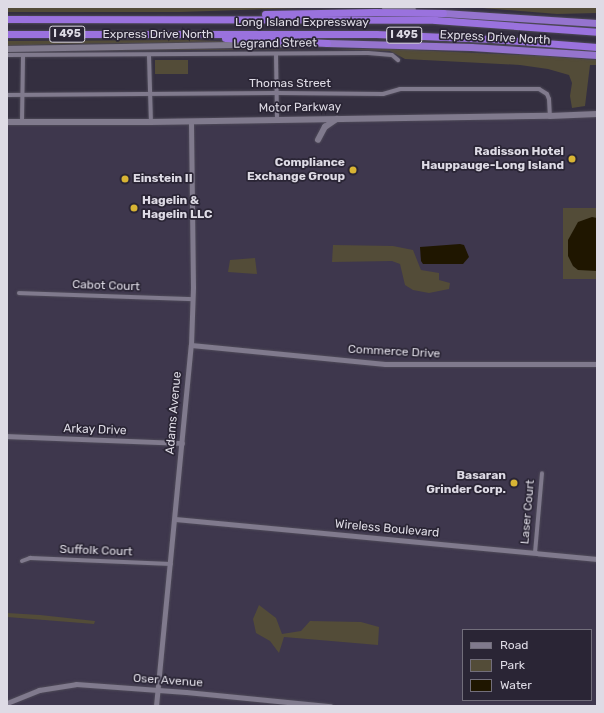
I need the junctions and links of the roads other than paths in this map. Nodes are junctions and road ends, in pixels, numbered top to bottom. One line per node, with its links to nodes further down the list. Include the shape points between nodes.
1 (385, 7): 2 (main road)
2 (443, 13): 4 (highway); 6 (highway, via 260,14)
3 (7, 19): 6 (highway, Long Island Expressway / I 495)
4 (550, 19): 5 (highway); 7 (highway)
5 (597, 19)
6 (224, 20): 8 (highway, Long Island Expressway / I 495, via 435,20)
7 (597, 23)
8 (597, 32)
9 (7, 34): 10 (highway, Long Island Expressway / I 495)
10 (211, 35): 11 (highway, via 228,39); 12 (highway, Long Island Expressway / I 495, via 376,34)
11 (327, 43): 13 (main road, Express Drive North, via 288,46 80,46); 17 (highway, Express Drive North, via 464,46)
12 (597, 47)
13 (7, 49)
14 (276, 54): 18 (street, Legrand Street); 19 (street, Legrand Street, via 368,53 392,55); 20 (street)
15 (7, 55): 16 (street, Legrand Street)
16 (23, 55): 18 (street, Legrand Street); 23 (street)
17 (597, 55)
18 (149, 56): 21 (street)
19 (398, 60)
20 (277, 93): 21 (street, Thomas Street); 25 (street, Thomas Street, via 383,94 400,89 539,89 547,94); 27 (street)
21 (150, 95): 23 (street, Thomas Street); 31 (street)
22 (7, 96): 23 (street, Thomas Street)
23 (22, 96): 28 (street)
24 (596, 115): 25 (main road, Motor Parkway)
25 (550, 116): 26 (main road, Motor Parkway)
26 (338, 119): 27 (main road, Motor Parkway); 32 (main road, via 325,127)
27 (277, 120): 29 (main road, Motor Parkway)
28 (22, 121): 30 (main road, Motor Parkway); 31 (main road, Motor Parkway)
29 (191, 121): 31 (main road, Motor Parkway); 34 (street, Adams Avenue)
30 (7, 122)
31 (151, 122)
32 (318, 140)
33 (19, 293): 34 (street, Cabot Court)
34 (193, 299): 35 (street, Adams Avenue)
35 (191, 345): 36 (street, Commerce Drive, via 385,364); 38 (street, Adams Avenue)
36 (597, 364)
37 (7, 436): 38 (street, Arkay Drive)
38 (182, 443): 40 (street, Adams Avenue)
39 (542, 472): 41 (street, Laser Court)
40 (175, 519): 41 (street, Wireless Boulevard); 44 (street, Adams Avenue)
41 (535, 553): 42 (street, Wireless Boulevard)
42 (597, 559)
43 (22, 561): 44 (street, Suffolk Court, via 30,558)
44 (171, 564): 45 (street, Adams Avenue)
45 (157, 690): 46 (street, Oser Avenue, via 86,684 64,685 39,690); 47 (street, Adams Avenue); 48 (street, Oser Avenue)
46 (7, 703)
47 (156, 706)
48 (330, 706)

